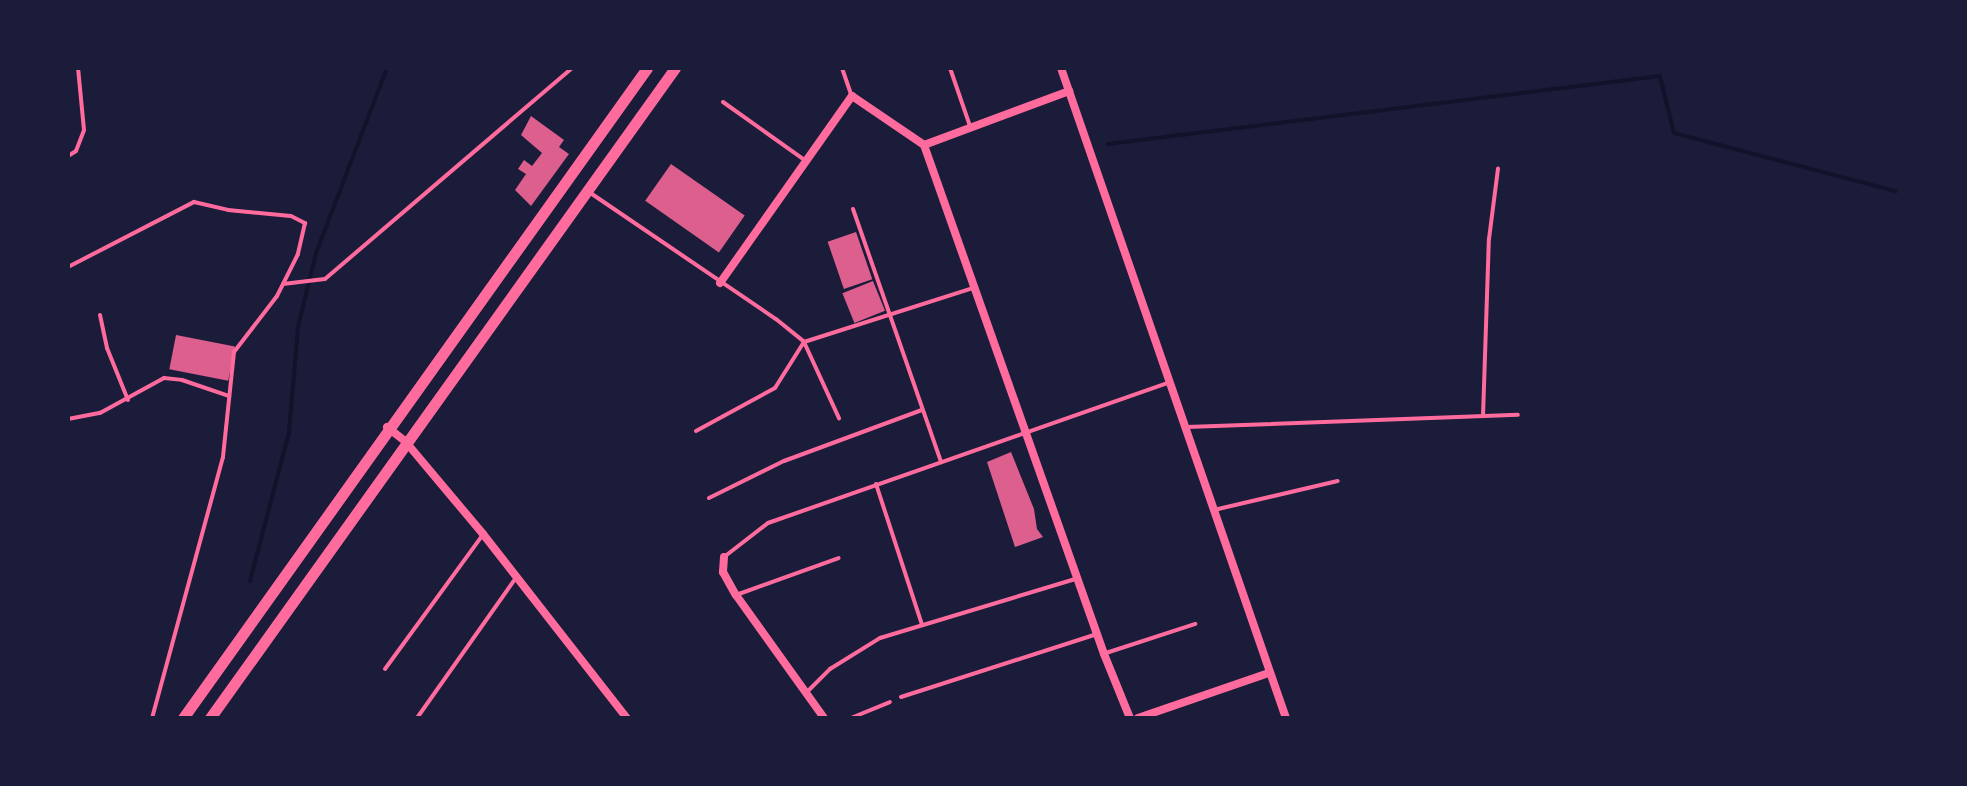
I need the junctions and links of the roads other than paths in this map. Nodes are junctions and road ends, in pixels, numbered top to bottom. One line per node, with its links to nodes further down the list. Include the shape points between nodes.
1 (78, 68): 13 (lane, via 84,130 76,151)
2 (572, 68): 20 (lane, via 325,279)
3 (647, 68): 33 (main road)
4 (675, 68): 16 (main road)
5 (842, 68): 9 (lane)
6 (950, 68): 11 (lane)
7 (1061, 68): 8 (street)
8 (1069, 91): 11 (street); 25 (street)
9 (852, 96): 12 (street); 14 (street)
10 (723, 102): 14 (lane)
11 (971, 128): 12 (street)
12 (924, 145): 21 (street)
13 (68, 156)
14 (806, 161): 19 (street)
15 (1498, 169): 30 (lane, via 1489,239)
16 (587, 190): 19 (lane); 37 (main road)
17 (853, 209): 23 (lane)
18 (68, 267): 20 (lane, via 194,202 291,216 305,223)
19 (720, 283): 24 (lane)
20 (283, 284): 26 (lane, via 234,352)
21 (977, 287): 23 (lane); 36 (street)
22 (100, 315): 27 (lane)
23 (889, 317): 24 (lane); 28 (lane)
24 (804, 342): 31 (lane); 35 (lane, via 775,388)
25 (1170, 382): 34 (street); 36 (lane)
26 (229, 396): 27 (lane, via 164,378); 58 (lane, via 223,457)
27 (128, 400): 32 (lane)
28 (922, 410): 38 (lane); 41 (lane, via 784,461)
29 (1518, 415): 30 (lane)
30 (1483, 416): 34 (lane)
31 (839, 418)
32 (68, 419)
33 (387, 427): 37 (street); 59 (main road)
34 (1184, 427): 42 (street)
35 (696, 431)
36 (1027, 432): 38 (lane); 47 (street)
37 (405, 441): 43 (street); 60 (main road)
38 (941, 462): 40 (lane)
39 (1338, 481): 42 (lane)
40 (876, 484): 44 (lane, via 768,523); 50 (lane)
41 (709, 498)
42 (1211, 511): 54 (street)
43 (483, 534): 46 (street); 53 (lane)
44 (724, 557): 48 (street, via 723,572)
45 (839, 558): 48 (lane)
46 (517, 576): 61 (lane); 62 (street)
47 (1077, 579): 50 (lane); 51 (street)
48 (736, 595): 55 (street)
49 (1195, 624): 52 (lane)
50 (922, 625): 55 (lane, via 880,638 830,669)
51 (1097, 634): 52 (street); 56 (lane)
52 (1104, 654): 65 (street)
53 (385, 669)
54 (1269, 673): 66 (street); 67 (street)
55 (805, 693): 63 (street)
56 (901, 697)
57 (890, 702): 64 (lane)
58 (152, 718)
59 (183, 718)
60 (210, 718)
61 (417, 718)
62 (627, 718)
63 (823, 718)
64 (851, 718)
65 (1130, 718)
66 (1138, 718)
67 (1286, 718)

